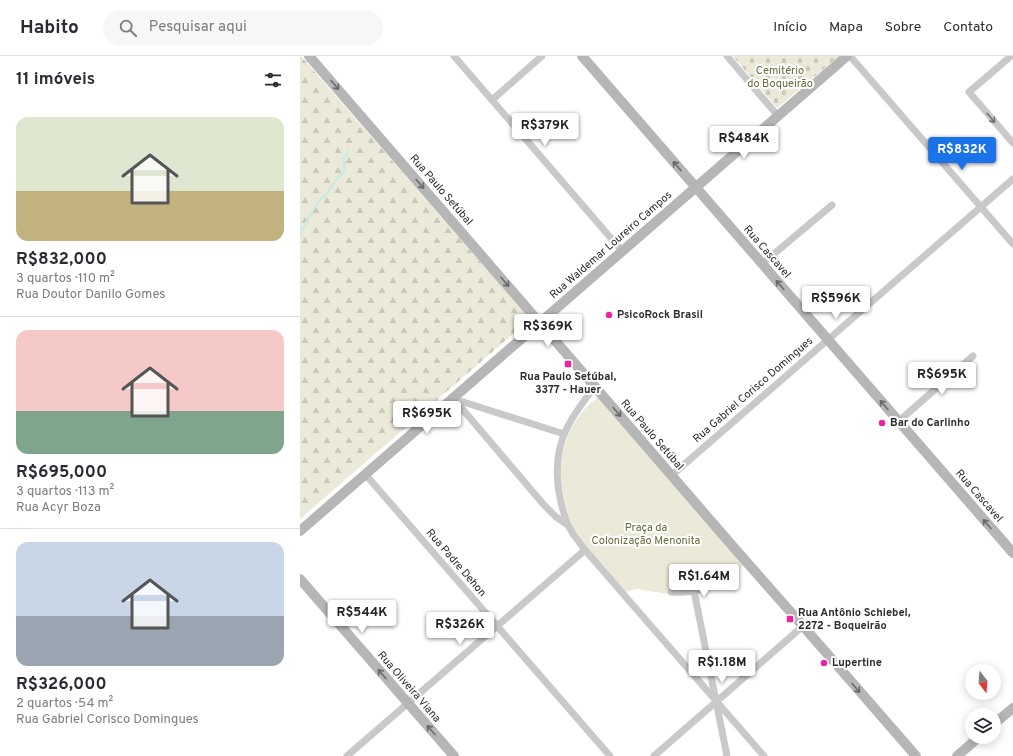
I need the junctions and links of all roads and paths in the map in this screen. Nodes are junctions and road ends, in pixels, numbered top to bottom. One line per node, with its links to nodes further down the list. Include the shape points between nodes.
1 (309, 56): 18 (main road, Rua Paulo Setúbal, one-way to 18)
2 (454, 56): 8 (street)
3 (542, 56): 8 (street)
4 (582, 56): 12 (main road, Rua Cascavel, one-way to 4)
5 (727, 56): 9 (street)
6 (848, 56): 9 (main road, Rua Waldemar Loureiro Campos); 14 (street)
7 (1011, 56): 10 (street, one-way to 10, via 969,92)
8 (492, 100): 16 (street)
9 (778, 116): 12 (main road, Rua Waldemar Loureiro Campos)
10 (1013, 143)
11 (1013, 179): 14 (street, Rua Gabriel Corisco Domingues)
12 (696, 187): 16 (main road, Rua Waldemar Loureiro Campos); 17 (main road, Rua Cascavel)
13 (832, 204): 17 (street)
14 (981, 207): 15 (street); 19 (street, Rua Gabriel Corisco Domingues)
15 (1013, 244)
16 (622, 251): 18 (main road, Rua Waldemar Loureiro Campos)
17 (762, 264): 19 (main road, Rua Cascavel, one-way to 17)
18 (540, 323): 21 (main road, Rua Paulo Setúbal); 22 (main road, Rua Waldemar Loureiro Campos)
19 (828, 340): 23 (main road, Rua Cascavel, one-way to 19); 26 (street, Rua Gabriel Corisco Domingues)
20 (973, 356): 23 (street)
21 (595, 386): 24 (street); 26 (main road, Rua Paulo Setúbal, one-way to 26)
22 (453, 398): 24 (street); 25 (main road, Rua Waldemar Loureiro Campos); 27 (street, via 547,508)
23 (899, 421): 30 (main road, Rua Cascavel, one-way to 23)
24 (564, 434): 27 (street, via 558,457 557,480)
25 (365, 474): 28 (main road, Rua Waldemar Loureiro Campos); 35 (street, Rua Padre Dehon)
26 (672, 475): 36 (main road, Rua Paulo Setúbal)
27 (568, 525): 29 (street)
28 (300, 531)
29 (585, 550): 35 (street); 37 (street)
30 (1013, 554)
31 (731, 577): 33 (street)
32 (300, 579): 38 (main road, Rua Oliveira Viana, one-way to 32)
33 (694, 591): 34 (street); 37 (street)
34 (671, 592)
35 (497, 626): 38 (street); 44 (street, Rua Padre Dehon)
36 (803, 626): 37 (street); 48 (main road, Rua Paulo Setúbal, one-way to 48)
37 (716, 701): 45 (street); 46 (street); 47 (street)
38 (408, 703): 42 (street); 43 (main road, Rua Oliveira Viana, one-way to 38)
39 (1013, 708): 40 (main road)
40 (1001, 718)
41 (971, 744): 49 (main road)
42 (347, 756)
43 (454, 756)
44 (610, 756)
45 (654, 756)
46 (727, 756)
47 (764, 756)
48 (916, 756)
49 (957, 756)

